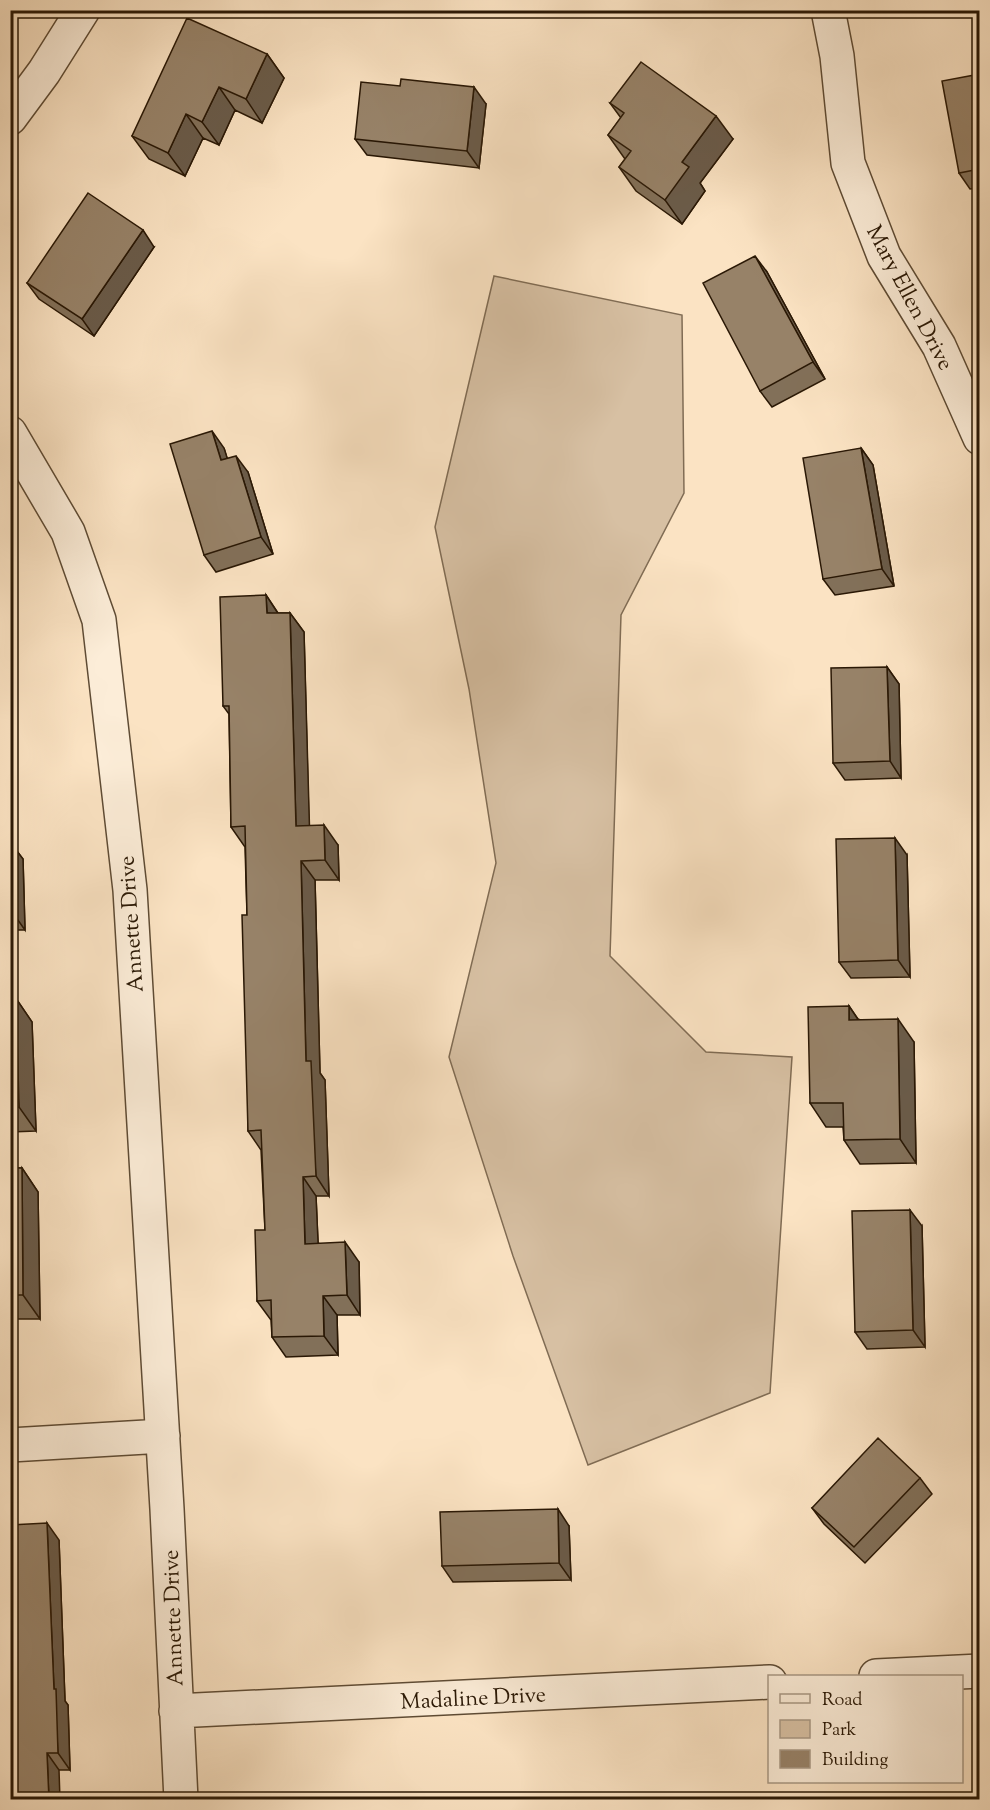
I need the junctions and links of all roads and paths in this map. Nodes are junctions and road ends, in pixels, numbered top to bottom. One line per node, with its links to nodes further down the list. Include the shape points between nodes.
1 (82, 10): 3 (street)
2 (828, 10): 5 (street, Mary Ellen Drive, via 848,163 885,256 939,346)
3 (10, 118)
4 (10, 433): 6 (street, Annette Drive, via 68,532 99,620 130,890)
5 (980, 438)
6 (162, 1436): 7 (street); 11 (street, Annette Drive)
7 (10, 1445)
8 (980, 1671): 9 (street)
9 (911, 1675)
10 (768, 1682): 11 (street, Madaline Drive)
11 (176, 1711): 12 (street, Annette Drive)
12 (180, 1800)

